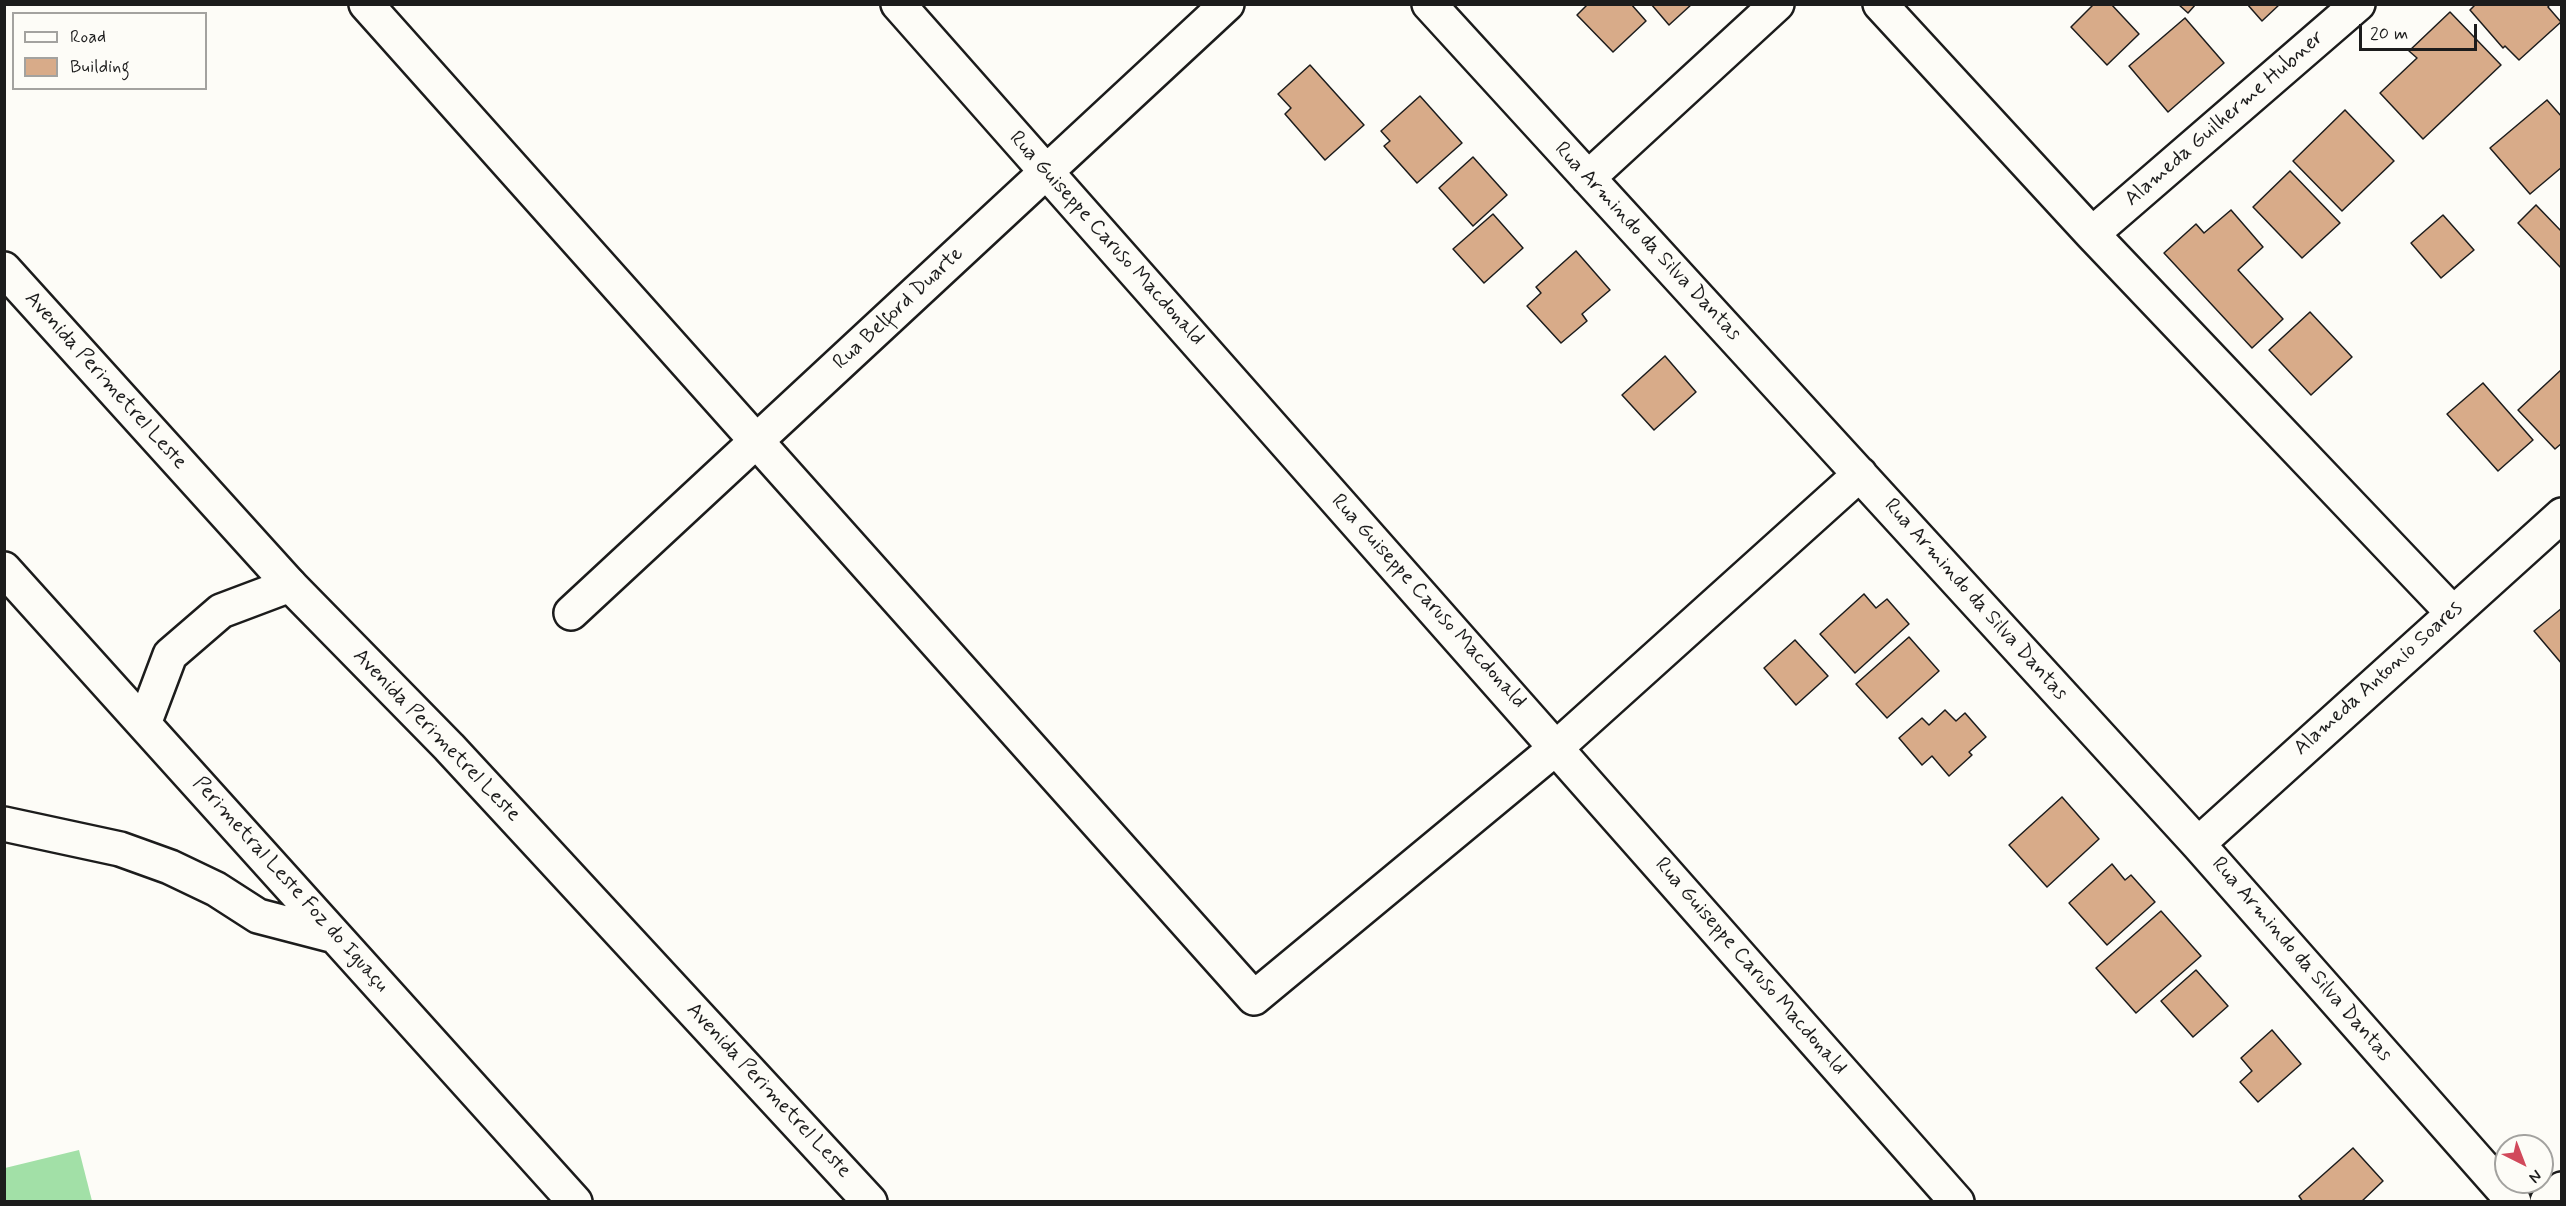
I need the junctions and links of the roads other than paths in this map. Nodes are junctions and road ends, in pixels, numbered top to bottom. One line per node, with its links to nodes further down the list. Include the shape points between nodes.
1 (366, 4): 12 (main road)
2 (898, 4): 8 (main road, Rua Guiseppe Caruso Macdonald)
3 (1227, 4): 8 (main road, Rua Belford Duarte)
4 (1429, 4): 9 (main road, Rua Armindo da Silva Dantas)
5 (1777, 4): 9 (main road)
6 (1880, 4): 10 (main road)
7 (2358, 4): 10 (main road, Alameda Guilherme Hubner)
8 (1046, 172): 12 (main road, Rua Belford Duarte); 20 (main road, Rua Guiseppe Caruso Macdonald)
9 (1588, 178): 13 (main road, Rua Armindo da Silva Dantas)
10 (2092, 234): 17 (main road)
11 (4, 269): 16 (main road, Avenida Perimetrel Leste)
12 (758, 442): 18 (main road, Rua Belford Duarte); 20 (main road, via 1254,998)
13 (1860, 474): 20 (main road); 22 (main road, Rua Armindo da Silva Dantas)
14 (2562, 515): 17 (main road, Alameda Antonio Soares)
15 (4, 569): 19 (main road, Perimetral Leste Foz do Iguaçu)
16 (290, 585): 19 (main road, via 221,611 170,655); 26 (main road, Avenida Perimetrel Leste, via 449,747)
17 (2452, 612): 22 (main road, Alameda Antonio Soares)
18 (572, 613)
19 (144, 724): 23 (main road, Perimetral Leste Foz do Iguaçu)
20 (1557, 747): 27 (main road, Rua Guiseppe Caruso Macdonald)
21 (4, 824): 23 (main road, via 120,849 216,889 258,916)
22 (2198, 844): 28 (main road, Rua Armindo da Silva Dantas)
23 (335, 936): 25 (main road, Perimetral Leste Foz do Iguaçu)
24 (2562, 1189): 29 (main road)
25 (575, 1202)
26 (870, 1202)
27 (1957, 1202)
28 (2514, 1202)
29 (2547, 1202)

